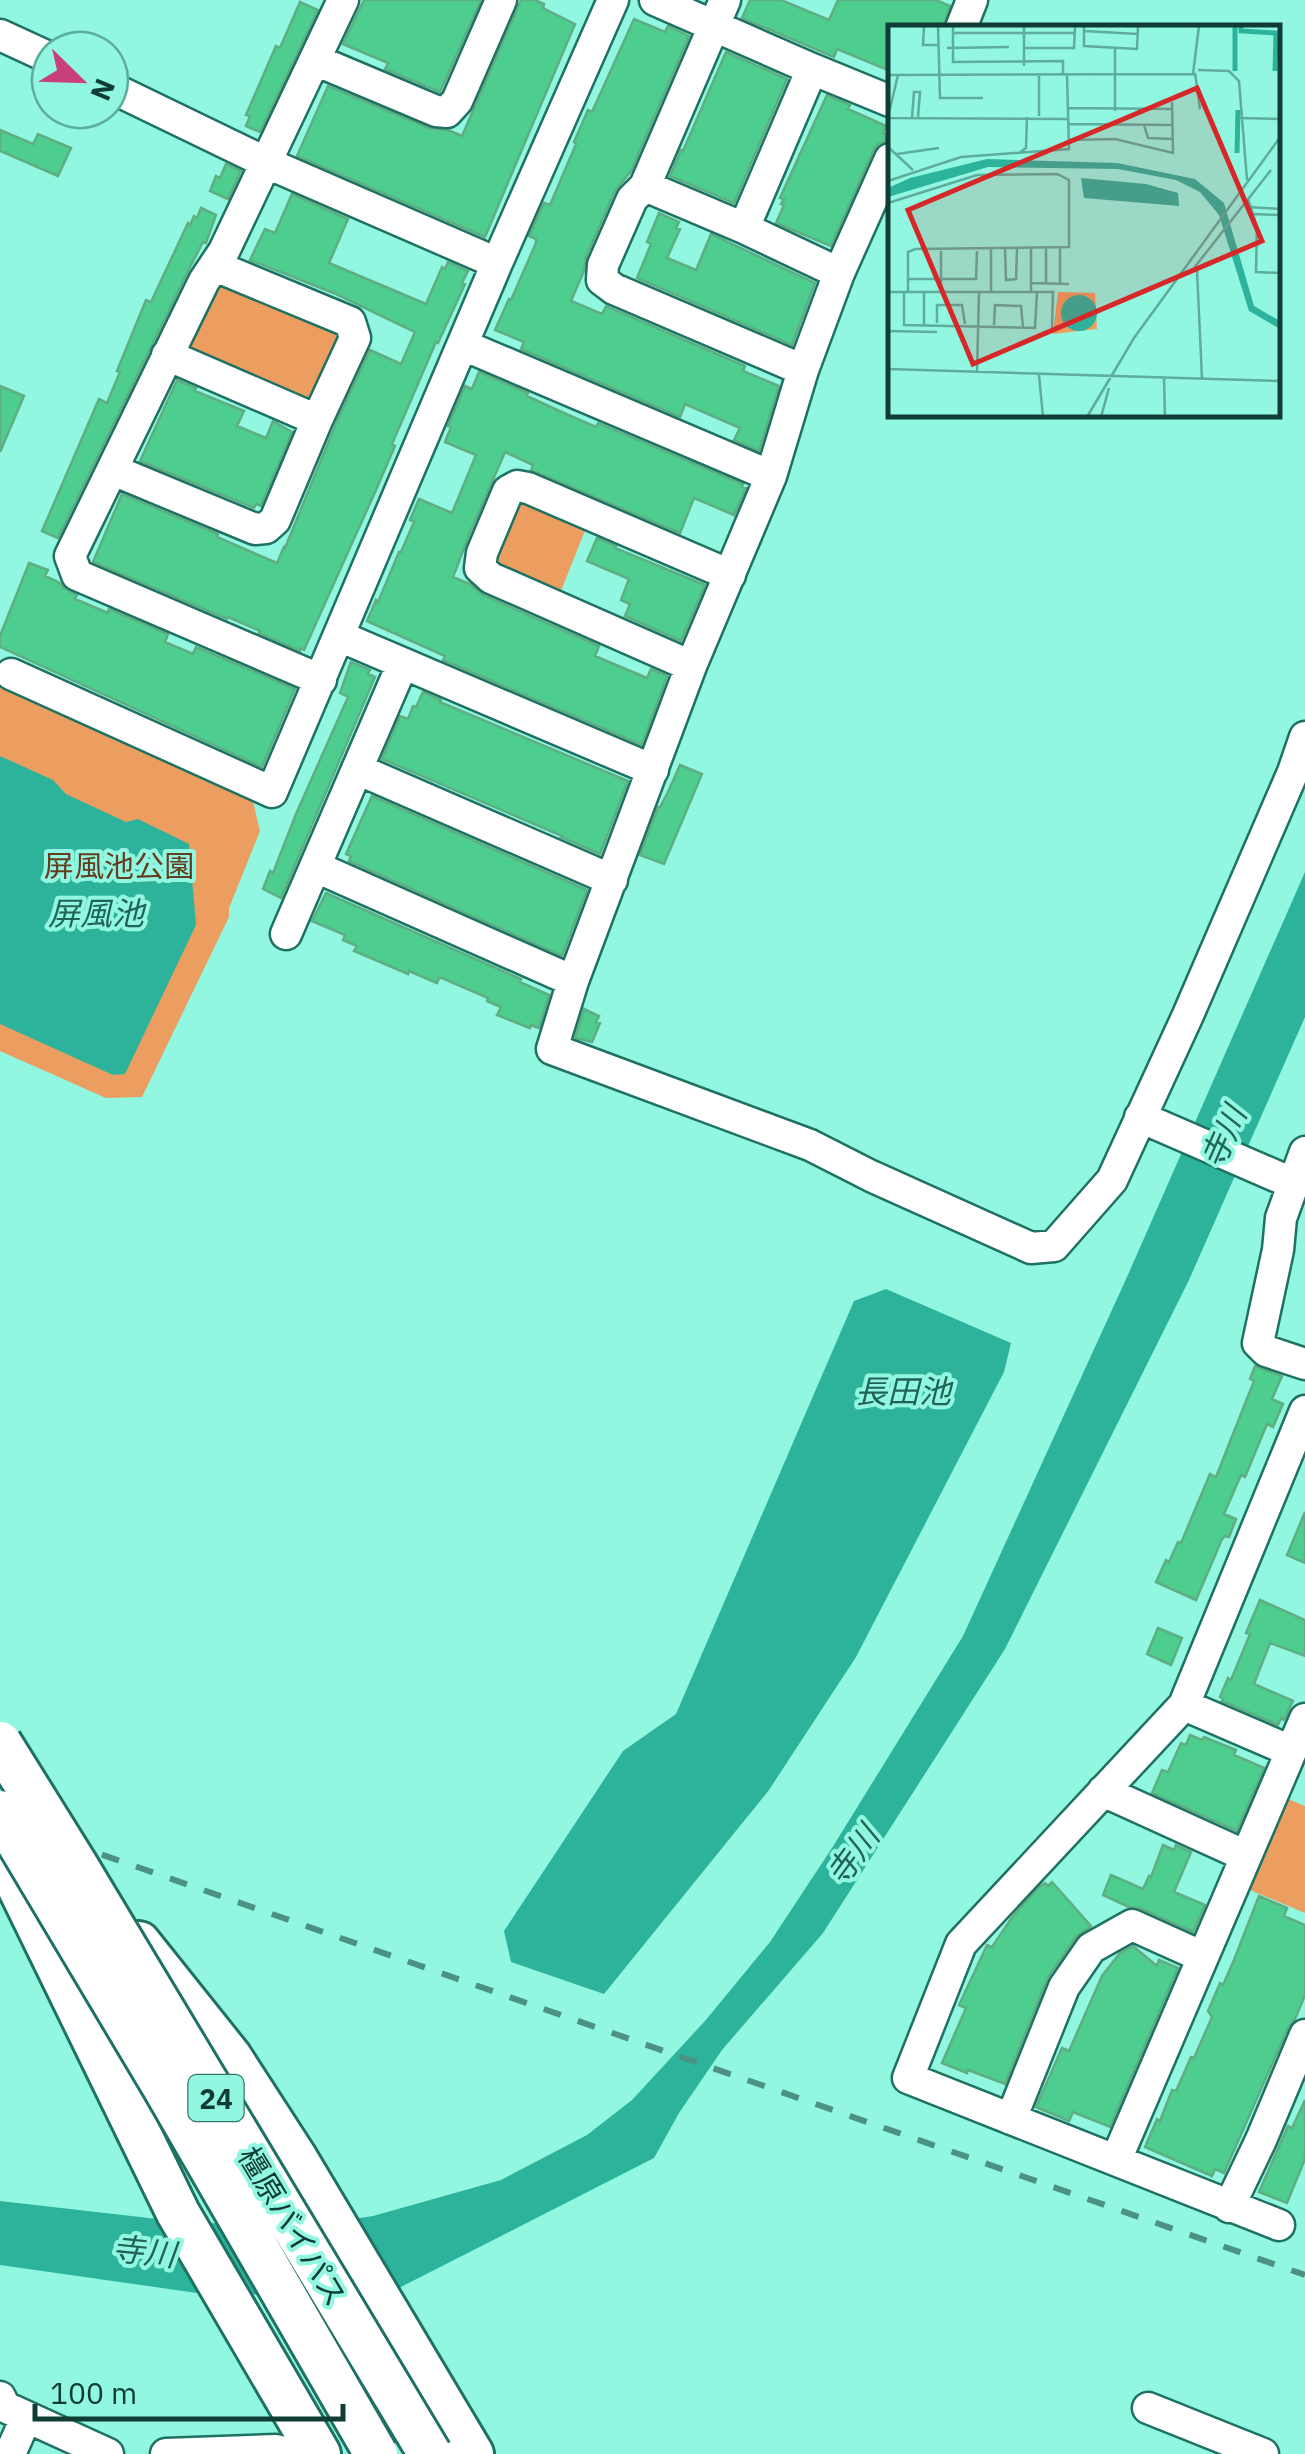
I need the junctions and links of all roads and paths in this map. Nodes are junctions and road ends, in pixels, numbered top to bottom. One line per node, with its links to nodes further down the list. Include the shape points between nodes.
1 (343, 0): 10 (street)
2 (501, 0): 10 (street, via 448,112)
3 (612, 0): 18 (street)
4 (655, 0): 6 (street)
5 (972, 0): 7 (street)
6 (720, 12): 11 (street); 16 (street)
7 (962, 25)
8 (0, 34): 9 (street)
9 (30, 48)
10 (316, 60): 14 (street)
11 (812, 69): 13 (street); 17 (street)
12 (130, 97): 14 (street)
13 (888, 99)
14 (266, 162): 18 (street); 19 (street)
15 (888, 163): 20 (street)
16 (645, 186): 17 (street); 23 (street, via 632,198 602,280)
17 (744, 228): 20 (street)
18 (497, 263): 21 (street)
19 (215, 266): 22 (street); 24 (street, via 350,322 355,338)
20 (839, 273): 23 (street)
21 (464, 345): 26 (street); 28 (street)
22 (167, 355): 24 (street); 25 (street)
23 (802, 370): 26 (street)
24 (317, 420): 25 (street, via 266,528)
25 (113, 470): 32 (street, via 70,556 78,575)
26 (771, 476): 27 (street)
27 (730, 575): 30 (street); 30 (street, via 517,486 508,492 482,552 480,568 490,578)
28 (339, 636): 29 (street); 32 (street)
29 (402, 665): 34 (street); 35 (street)
30 (691, 666): 35 (street)
31 (11, 674): 32 (street, via 272,792)
32 (320, 680)
33 (1305, 737): 40 (street)
34 (357, 769): 36 (street); 37 (street)
35 (652, 770): 37 (street)
36 (316, 867): 38 (street); 39 (street)
37 (612, 880): 39 (street)
38 (286, 934)
39 (573, 981): 40 (street, via 552,1049 810,1144 1031,1248 1054,1246 1112,1180)
40 (1147, 1120): 42 (street)
41 (1305, 1152): 42 (street)
42 (1287, 1181): 43 (street, via 1258,1343)
43 (1305, 1364)
44 (1305, 1411): 45 (street)
45 (1184, 1705): 47 (street); 49 (street)
46 (0, 1743): 54 (highway, 橿原バイパス / 24, bridge)
47 (1298, 1748): 53 (street)
48 (0, 1754): 73 (highway, bridge)
49 (1102, 1791): 53 (street); 57 (street, via 961,1944 908,2078)
50 (0, 1812): 72 (highway, bridge)
51 (0, 1832): 71 (highway, 橿原バイパス / 24)
52 (0, 1848): 70 (highway)
53 (1246, 1856): 55 (street)
54 (76, 1864): 74 (highway, 橿原バイパス / 24, bridge); 75 (highway, bridge, via 230,2058)
55 (1203, 1957): 57 (street, via 1132,1925 1091,1948 1064,1987); 58 (street)
56 (1305, 2035): 59 (street)
57 (1011, 2119): 58 (street)
58 (1116, 2160): 59 (street)
59 (1229, 2207): 60 (street)
60 (1279, 2225)
61 (0, 2397): 63 (street)
62 (1148, 2408): 76 (street)
63 (26, 2418): 64 (street); 66 (street)
64 (72, 2447): 67 (street)
65 (176, 2453): 68 (street); 69 (street)
66 (10, 2454)
67 (108, 2454)
68 (166, 2454)
69 (230, 2454): 70 (street)
70 (297, 2454)
71 (358, 2454)
72 (376, 2454)
73 (410, 2454)
74 (430, 2454)
75 (472, 2454)
76 (1263, 2454)

